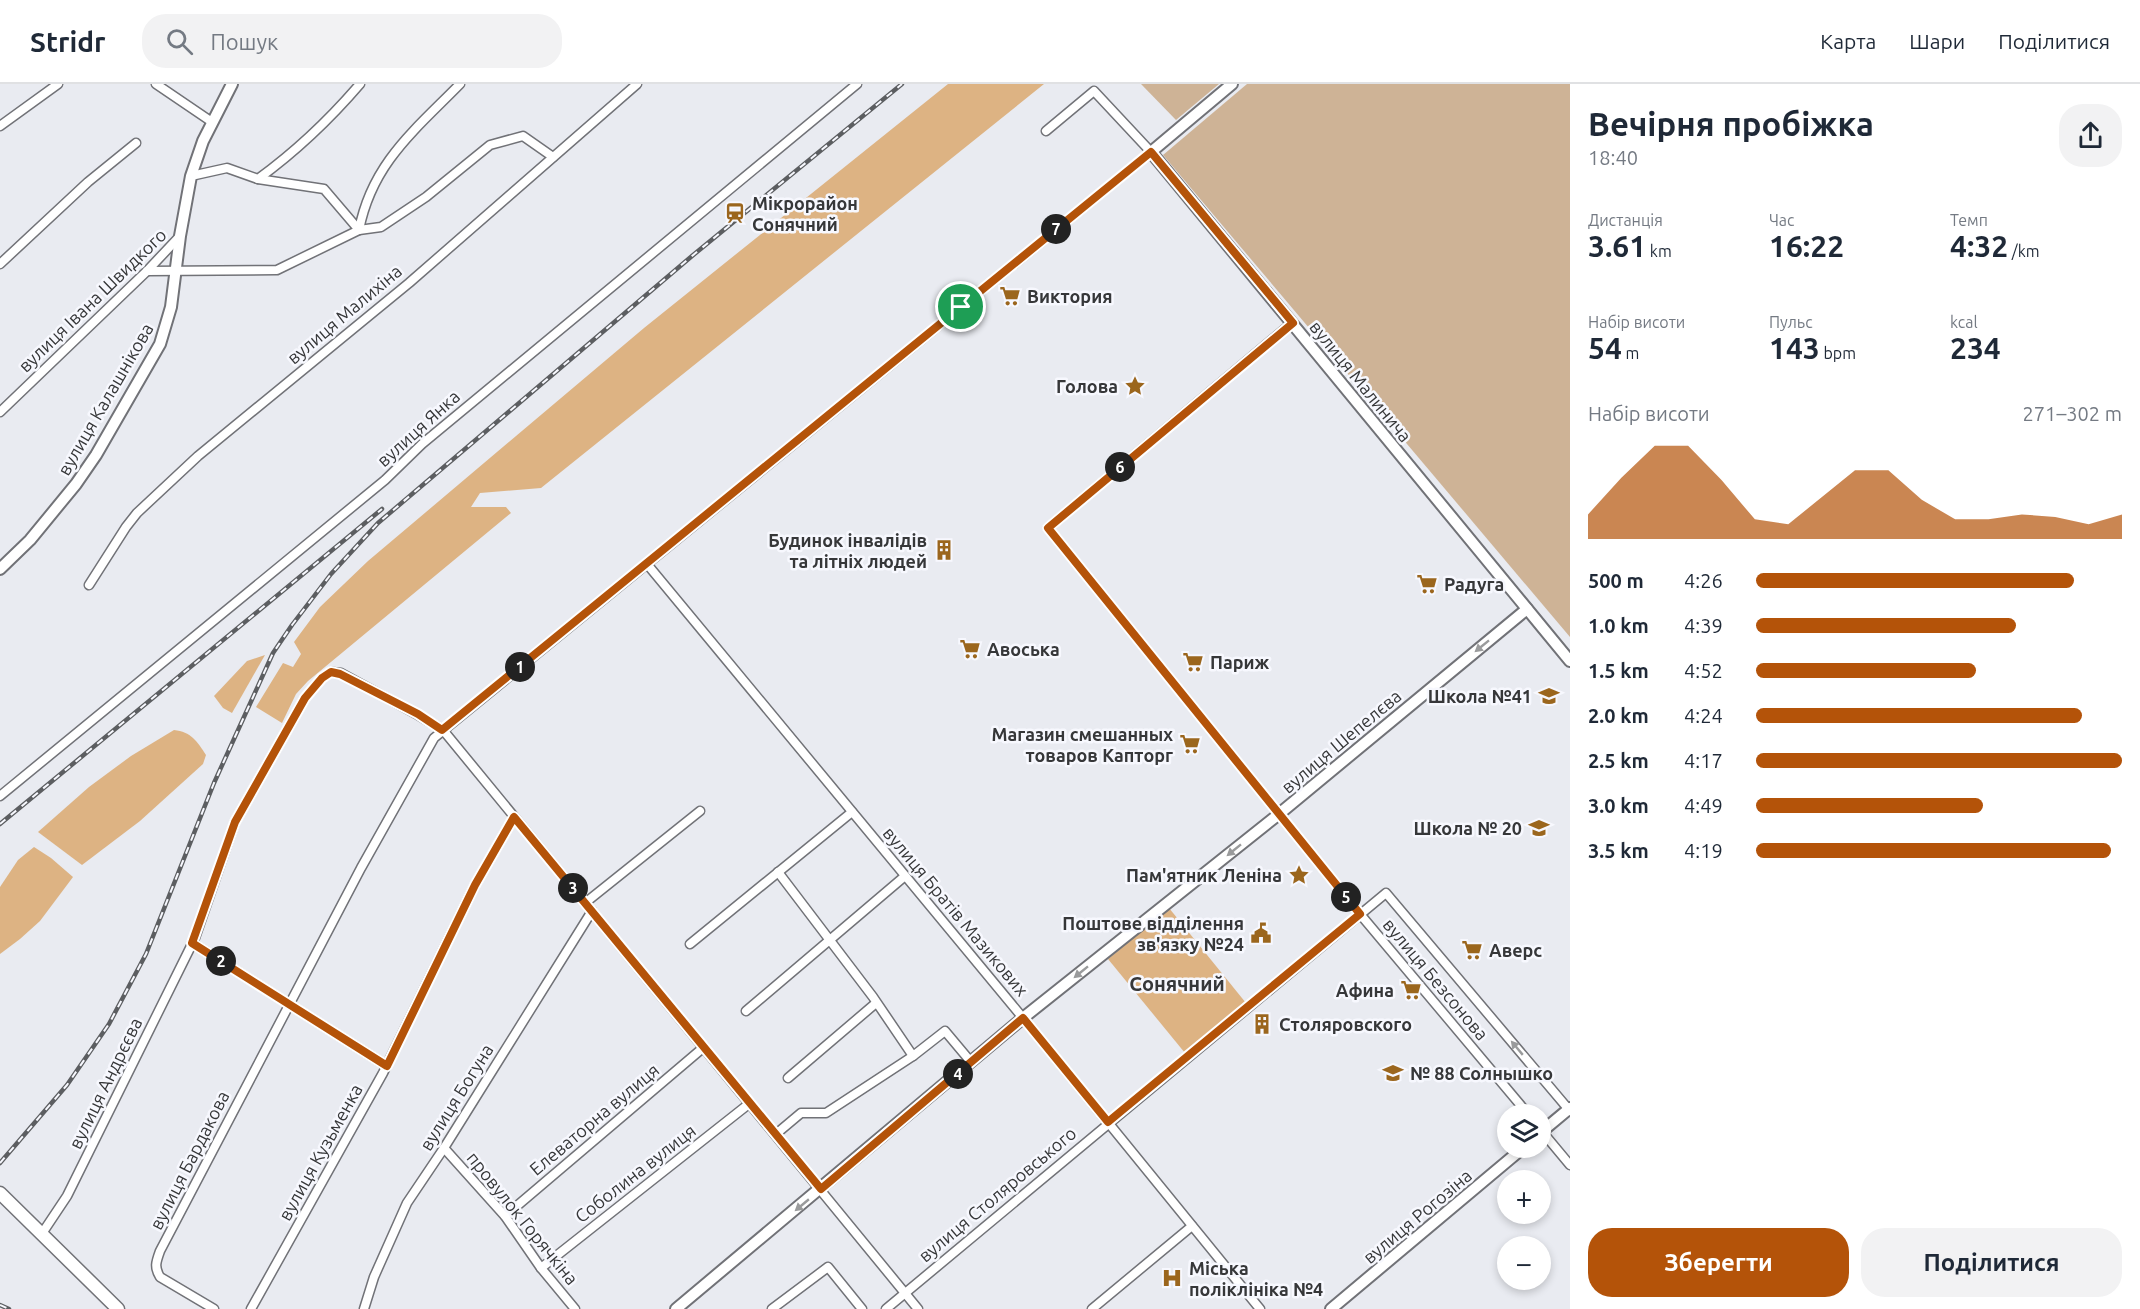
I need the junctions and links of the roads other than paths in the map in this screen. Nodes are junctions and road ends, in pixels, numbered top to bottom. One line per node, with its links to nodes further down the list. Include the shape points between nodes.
1 (58, 84): 10 (street)
2 (156, 84): 9 (street)
3 (232, 84): 9 (street, вулиця Калашнікова)
4 (360, 84): 16 (street, via 286,159)
5 (460, 84): 17 (street, via 393,153 368,196)
6 (637, 84): 14 (street, вулиця Малихіна)
7 (857, 84): 30 (street, вулиця Янка)
8 (1232, 84): 13 (street)
9 (212, 122): 15 (street, вулиця Калашнікова)
10 (0, 126)
11 (1046, 131): 13 (street, вулиця Малинича, via 1094,91)
12 (136, 143): 19 (street)
13 (1151, 152): 22 (street, вулиця Малинича); 24 (street, вулиця Бардакова)
14 (553, 157): 17 (street, via 523,136 490,145 399,215 381,226); 26 (street, вулиця Малихіна, via 409,283 215,440 126,527)
15 (191, 176): 16 (street, via 227,168); 18 (street, вулиця Калашнікова)
16 (258, 178): 17 (street, via 324,189)
17 (359, 230): 20 (street, via 277,270)
18 (180, 236): 20 (street, вулиця Калашнікова); 21 (street, вулиця Івана Швидкого)
19 (0, 264)
20 (176, 271): 21 (street); 25 (street, вулиця Калашнікова, via 160,344 96,455 50,516)
21 (147, 272): 23 (street, вулиця Івана Швидкого)
22 (1293, 323): 27 (street, вулиця Малинича); 33 (street, вулиця Безсонова, via 1048,528)
23 (0, 412)
24 (646, 564): 29 (street, вулиця Бардакова); 32 (street, вулиця Братів Мазикових)
25 (0, 569)
26 (89, 585)
27 (1527, 609): 28 (street, вулиця Малинича); 33 (street, вулиця Шепелєва, one-way to 33)
28 (1570, 661)
29 (442, 730): 34 (street, вулиця Андрєєва); 42 (street, вулиця Андрєєва, via 340,674 331,672 322,678 293,717 235,822); 45 (street, вулиця Бардакова, via 429,746)
30 (0, 796)
31 (700, 811): 38 (street)
32 (852, 812): 35 (street); 36 (street, вулиця Братів Мазикових)
33 (1279, 814): 40 (street, вулиця Безсонова); 47 (street, вулиця Шепелєва, one-way to 47)
34 (514, 817): 38 (street, вулиця Андрєєва); 51 (street, вулиця Кузьменка, via 475,885)
35 (778, 872): 41 (street); 43 (street)
36 (905, 876): 41 (street); 47 (street, вулиця Братів Мазикових)
37 (1386, 892): 40 (street, вулиця Столяровського); 55 (street, вулиця Безсонова, one-way to 37)
38 (585, 903): 39 (street, вулиця Андрєєва)
39 (592, 911): 48 (street, вулиця Андрєєва); 60 (street, вулиця Богуна)
40 (1360, 914): 54 (street, вулиця Безсонова); 56 (street, вулиця Столяровського)
41 (830, 939): 44 (street); 46 (street)
42 (192, 943): 45 (street); 67 (street, вулиця Андрєєва, via 67,1196)
43 (690, 944)
44 (876, 1003): 49 (street); 52 (street)
45 (289, 1004): 51 (street); 71 (street, вулиця Бардакова, via 156,1263 160,1277)
46 (746, 1011)
47 (1023, 1018): 50 (street, вулиця Шепелєва); 56 (street, вулиця Братів Мазикових)
48 (704, 1047): 53 (street, вулиця Андрєєва); 65 (street, Елеваторна вулиця)
49 (914, 1056): 50 (street, via 945,1031); 58 (street, via 826,1113 801,1113)
50 (971, 1062): 63 (street, вулиця Шепелєва)
51 (387, 1066): 72 (street, вулиця Кузьменка)
52 (788, 1078)
53 (750, 1103): 58 (street, вулиця Андрєєва); 68 (street, Соболина вулиця)
54 (1520, 1104)
55 (1570, 1110): 57 (street)
56 (1108, 1122): 66 (street, вулиця Братів Мазикових); 69 (street, вулиця Столяровського)
57 (1551, 1124)
58 (776, 1134): 63 (street, вулиця Андрєєва)
59 (1551, 1143): 62 (street)
60 (444, 1148): 65 (street, провулок Горячкіна); 73 (street, вулиця Богуна, via 407,1203)
61 (1511, 1158): 82 (street, вулиця Рогозіна)
62 (1570, 1165)
63 (821, 1189): 69 (street, вулиця Андрєєва); 75 (street, вулиця Шепелєва, one-way to 75)
64 (0, 1193): 67 (main road)
65 (505, 1216): 68 (street, провулок Горячкіна)
66 (1192, 1226): 80 (street); 81 (street, вулиця Братів Мазикових)
67 (41, 1235): 70 (main road)
68 (541, 1268): 74 (street, провулок Горячкіна)
69 (905, 1293): 78 (street, вулиця Столяровського); 79 (street, вулиця Андрєєва)
70 (118, 1309)
71 (214, 1309)
72 (251, 1309)
73 (364, 1309)
74 (575, 1309)
75 (676, 1309)
76 (772, 1309): 77 (street, via 828,1267)
77 (862, 1309)
78 (886, 1309)
79 (918, 1309)
80 (1092, 1309)
81 (1260, 1309)
82 (1331, 1309)

